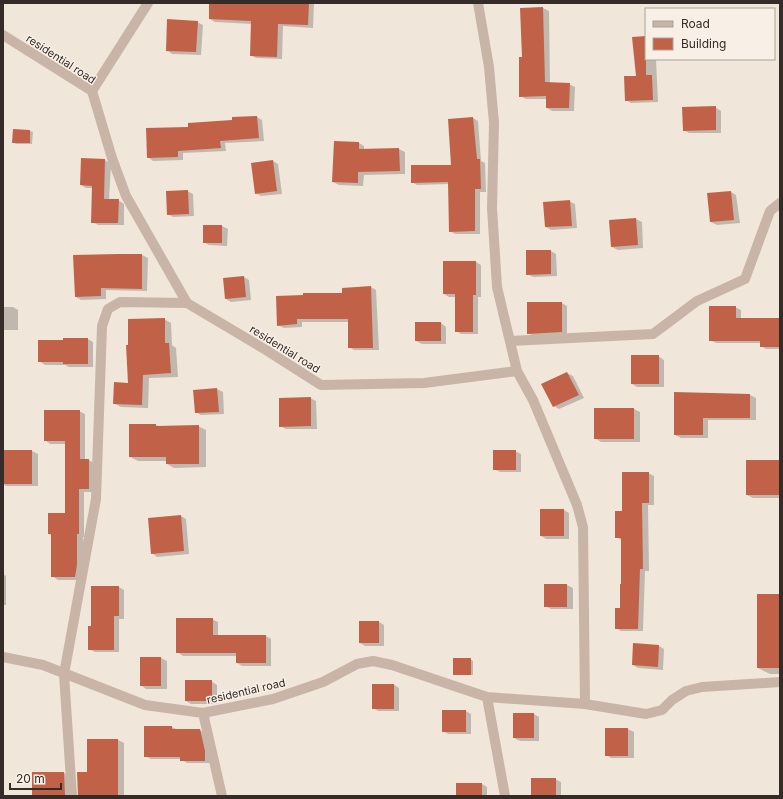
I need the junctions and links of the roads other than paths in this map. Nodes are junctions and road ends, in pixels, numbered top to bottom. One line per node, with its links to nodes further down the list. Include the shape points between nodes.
1 (148, 3): 4 (street)
2 (478, 3): 7 (street, via 489,67 494,123 492,208 497,287)
3 (3, 35): 4 (street, residential road)
4 (92, 91): 6 (street, residential road, via 126,196)
5 (780, 203): 7 (street, via 770,211 745,279 697,301 653,334)
6 (187, 303): 8 (street, residential road, via 321,386 424,383); 10 (street, via 120,302 108,309 102,326 96,499)
7 (510, 341): 8 (street)
8 (517, 371): 13 (street, via 533,400 577,504 583,527)
9 (3, 657): 10 (street, via 43,665)
10 (64, 674): 14 (street, via 145,705); 15 (street)
11 (780, 682): 13 (street, residential road, via 702,687 686,691 662,710 646,714)
12 (487, 697): 13 (street, residential road); 14 (street, residential road, via 374,660 357,664 323,682 273,699); 17 (street)
13 (585, 704)
14 (203, 714): 16 (street, residential road)
15 (72, 796)
16 (222, 796)
17 (505, 796)

